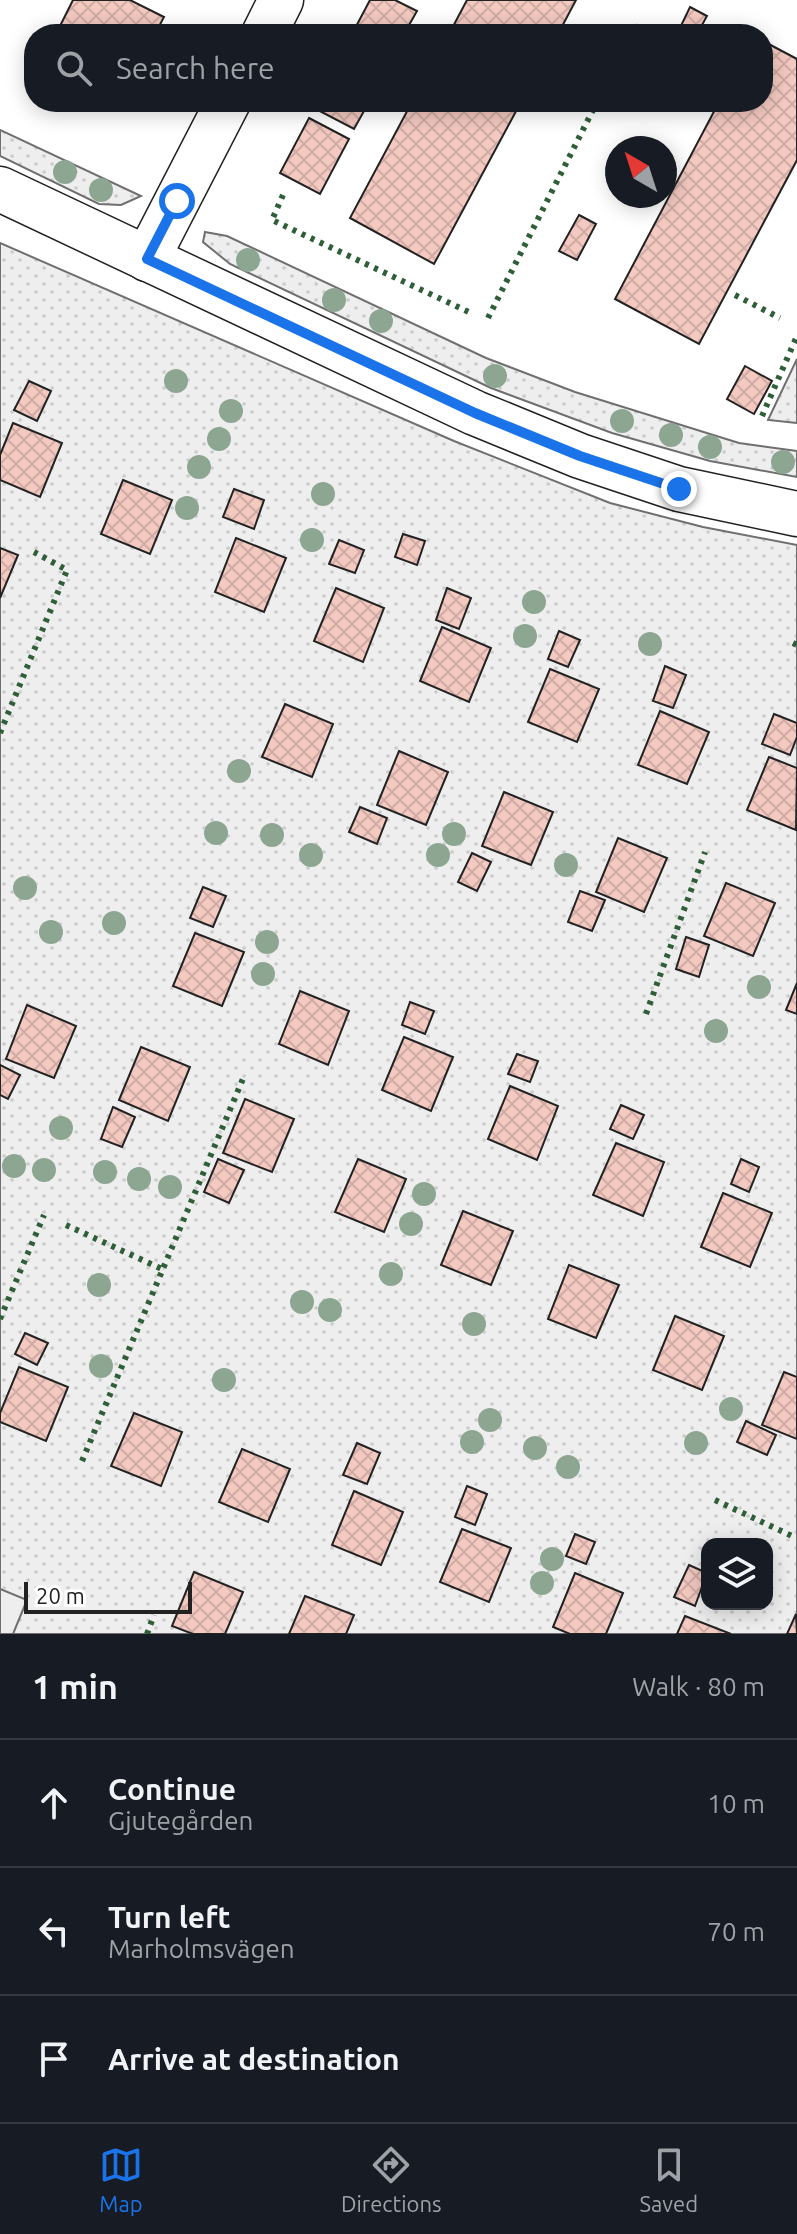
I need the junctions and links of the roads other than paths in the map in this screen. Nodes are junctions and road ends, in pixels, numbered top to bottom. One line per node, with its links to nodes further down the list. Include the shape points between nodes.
1 (281, 0): 2 (street)
2 (269, 24)
3 (223, 112): 5 (street)
4 (0, 189): 5 (street)
5 (147, 259): 6 (street, via 475,413 580,456 679,489)
6 (797, 514)

